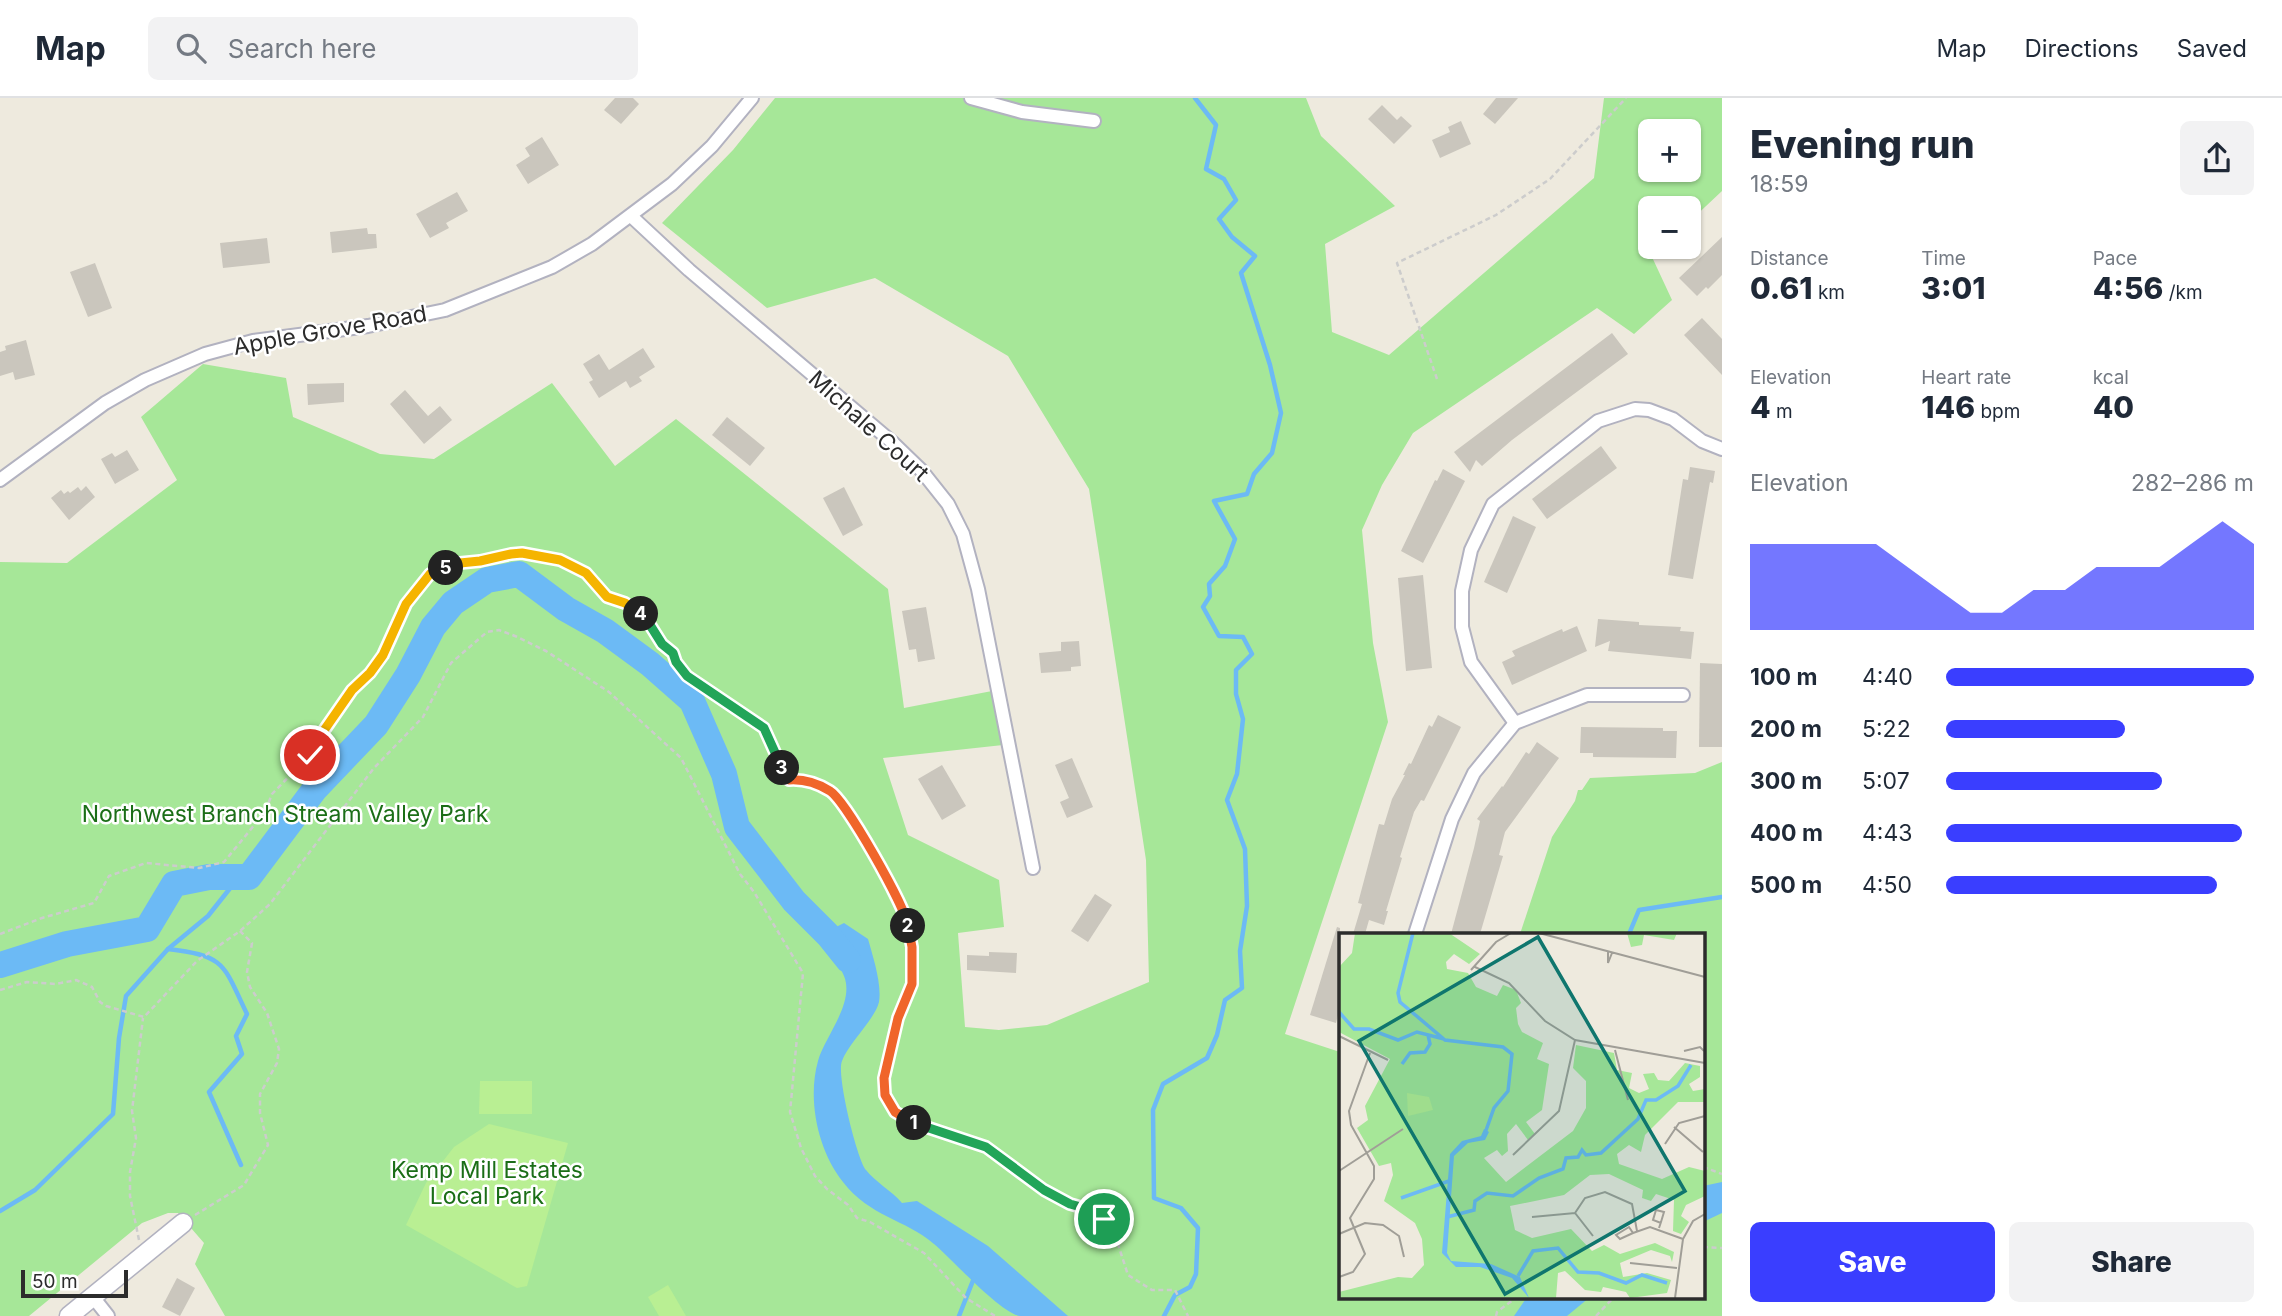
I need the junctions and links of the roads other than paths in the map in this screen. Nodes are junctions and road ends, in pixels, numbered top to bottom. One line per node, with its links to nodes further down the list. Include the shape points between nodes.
1 (752, 98): 4 (street, Apple Grove Road, via 712,146)
2 (971, 98): 3 (street)
3 (1094, 121)
4 (631, 216): 6 (street, Apple Grove Road, via 552,267 445,310 368,327 253,341 205,354 105,403); 9 (street, Michale Court, via 892,442 948,503 963,534 978,589)
5 (1722, 449): 8 (street, via 1702,441 1673,419 1635,409 1598,421 1493,504 1472,550 1462,591 1462,627 1471,662)
6 (0, 480)
7 (1683, 695): 8 (street, via 1587,695)
8 (1515, 723): 10 (street, via 1474,773 1457,808)
9 (1033, 868)
10 (1415, 933)
11 (183, 1223): 12 (street)
12 (93, 1297): 13 (street); 14 (street)
13 (69, 1316)
14 (108, 1316)

